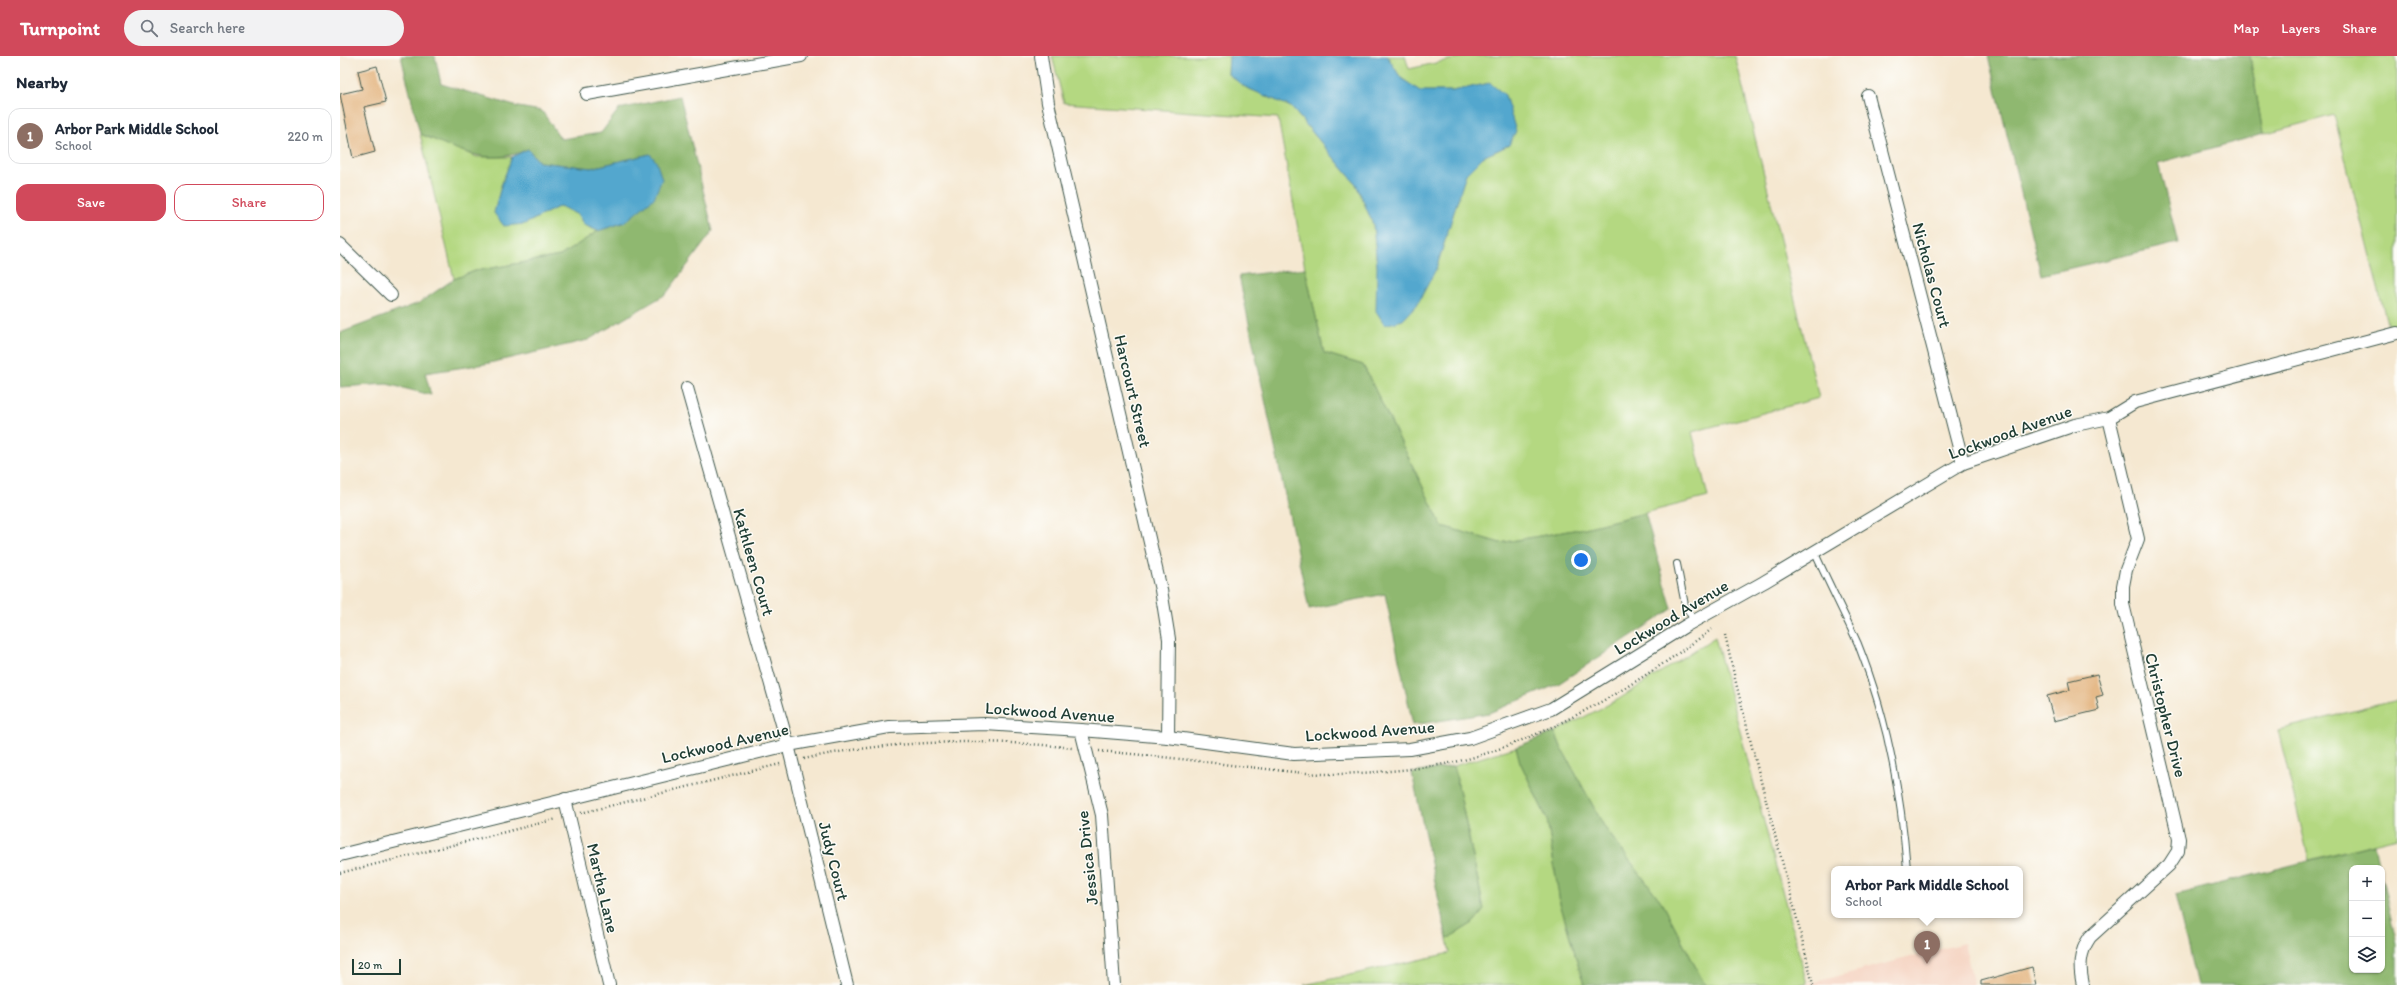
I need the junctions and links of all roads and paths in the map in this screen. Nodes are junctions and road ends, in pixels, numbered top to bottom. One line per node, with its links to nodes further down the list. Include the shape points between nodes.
1 (801, 56): 3 (street)
2 (1041, 56): 17 (street, Harcourt Street, via 1048,103 1161,590 1169,639)
3 (587, 94)
4 (1868, 96): 10 (street, Nicholas Court)
5 (340, 245): 6 (street)
6 (391, 295)
7 (2397, 332): 9 (street, Lockwood Avenue, via 2135,402)
8 (687, 388): 18 (street, Kathleen Court)
9 (2109, 418): 10 (street, Lockwood Avenue, via 2075,425); 30 (street, Christopher Drive, via 2138,539 2126,570 2123,604 2179,839 2178,851 2169,865 2090,937 2082,948 2080,971)
10 (1962, 463): 11 (street, Lockwood Avenue)
11 (1814, 551): 13 (street, Lockwood Avenue); 24 (lane, via 1858,645 1888,737 1902,809)
12 (1676, 564): 13 (lane, via 1685,605)
13 (1694, 621): 17 (street, Lockwood Avenue, via 1550,709 1470,738 1410,749 1294,754)
14 (1712, 629): 19 (path, via 1629,686 1588,710 1536,734 1478,756 1444,764 1338,774)
15 (1725, 635): 29 (path, via 1745,723 1773,822)
16 (1081, 730): 17 (street, Lockwood Avenue); 18 (street, Lockwood Avenue, via 985,724 889,727); 19 (street, Jessica Drive)
17 (1168, 737)
18 (788, 745): 20 (street, Judy Court); 21 (street, Lockwood Avenue)
19 (1085, 749): 20 (path, via 1026,743 966,743 869,749); 28 (street, Jessica Drive, via 1102,815)
20 (792, 762): 22 (path); 27 (street, Judy Court)
21 (565, 799): 22 (street, Martha Lane); 23 (street, Lockwood Avenue)
22 (569, 816): 25 (path); 26 (street, Martha Lane)
23 (340, 855)
24 (1907, 866)
25 (340, 873)
26 (609, 985)
27 (847, 985)
28 (1114, 985)
29 (1813, 985)
30 (2083, 985)

